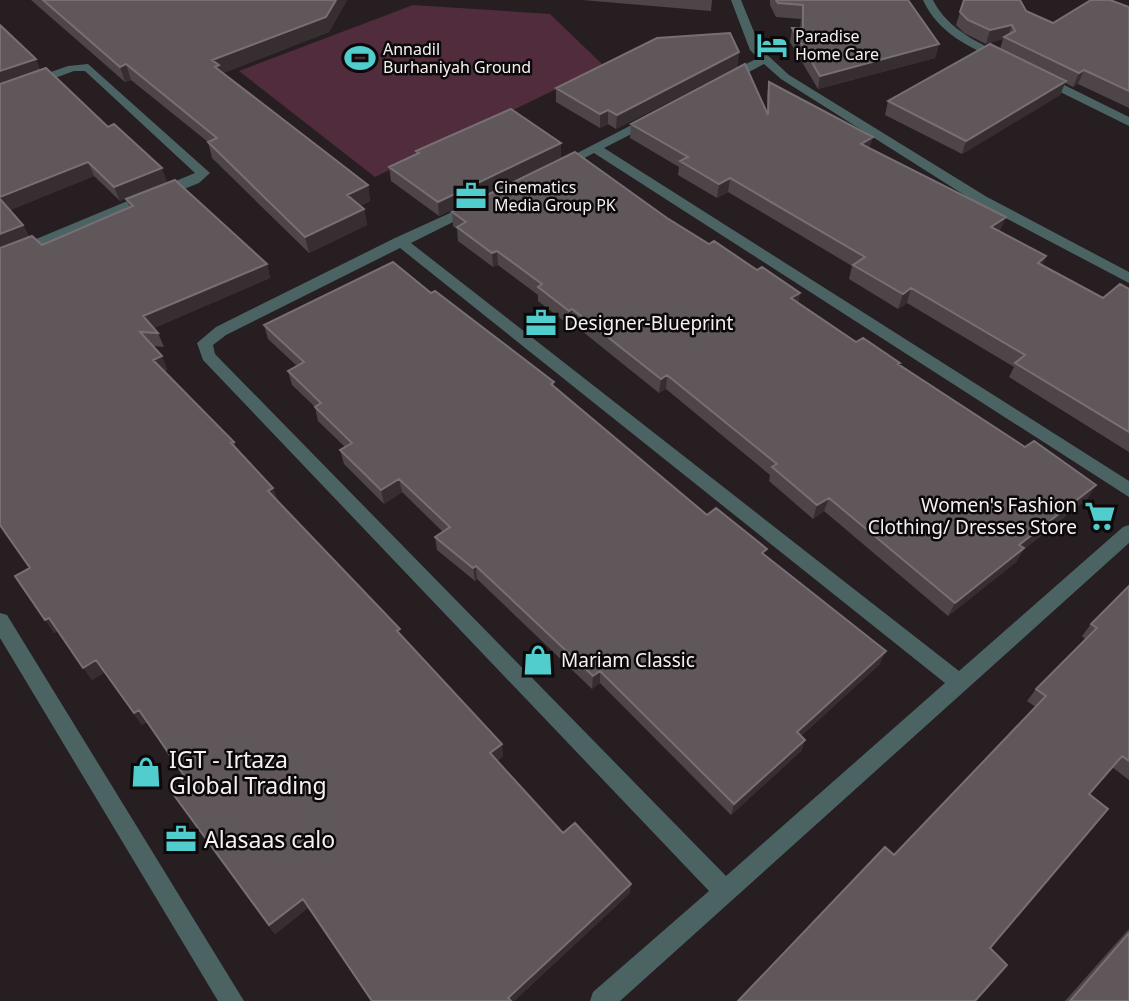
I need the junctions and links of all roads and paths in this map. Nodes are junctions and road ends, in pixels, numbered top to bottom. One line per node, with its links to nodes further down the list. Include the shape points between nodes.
1 (736, 0): 3 (street, via 756,50)
2 (928, 0): 4 (street, via 958,37)
3 (765, 59): 6 (street); 15 (street, via 785,77 982,200)
4 (1017, 66)
5 (1029, 72): 9 (street)
6 (717, 84)
7 (0, 94): 14 (street, via 72,68 88,67 203,173)
8 (669, 110): 10 (street)
9 (1129, 122)
10 (596, 148): 11 (street); 16 (street)
11 (547, 171)
12 (486, 200): 13 (street)
13 (400, 241): 19 (street); 20 (street, via 221,331 205,343 208,356)
14 (0, 260)
15 (1129, 278)
16 (1129, 490)
17 (1129, 532): 19 (street)
18 (0, 621): 21 (street)
19 (959, 683): 20 (street)
20 (725, 891): 22 (street)
21 (232, 1001)
22 (602, 1001)

